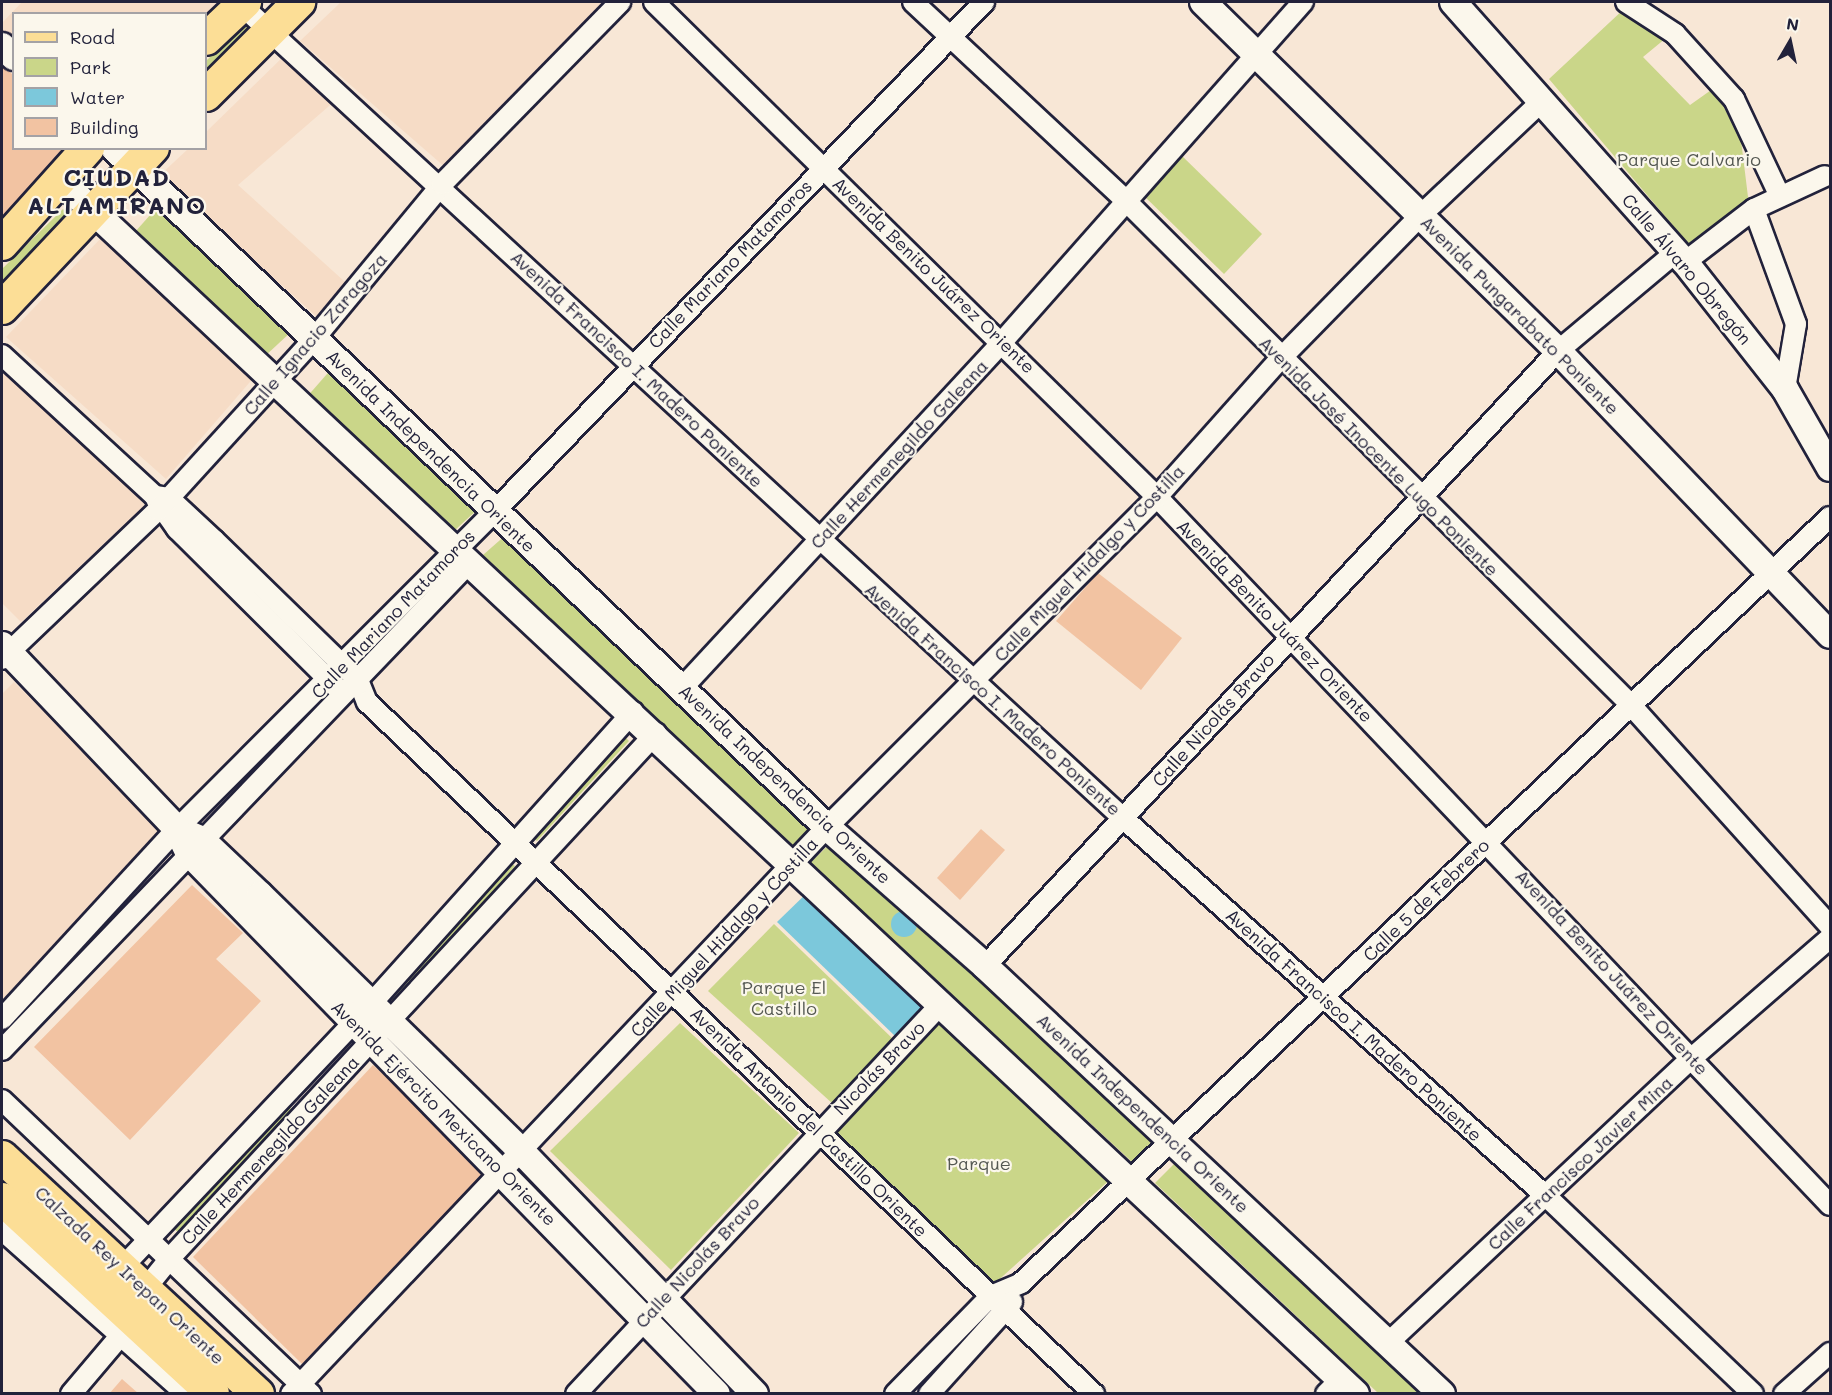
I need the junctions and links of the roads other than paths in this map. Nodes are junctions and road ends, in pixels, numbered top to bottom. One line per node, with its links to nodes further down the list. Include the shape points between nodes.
1 (299, 2): 11 (main road)
2 (620, 2): 22 (street, Calle Ignacio Zaragoza)
3 (654, 2): 19 (street, Avenida Benito Juárez Oriente)
4 (913, 2): 12 (street, Avenida José Inocente Lugo Poniente)
5 (984, 2): 12 (street, Calle Mariano Matamoros)
6 (1203, 2): 14 (street, Avenida Pungarabato Poniente)
7 (1303, 2): 14 (street, Calle Hermenegildo Galeana)
8 (1453, 2): 16 (street, Calle Álvaro Obregón)
9 (1626, 2): 23 (street, via 1675,34 1734,99)
10 (242, 3): 11 (street, Avenida Francisco I. Madero Poniente); 13 (main road)
11 (270, 30): 15 (main road); 22 (street, Avenida Francisco I. Madero Poniente)
12 (948, 36): 19 (street, Calle Mariano Matamoros); 24 (street, Avenida José Inocente Lugo Poniente)
13 (207, 38)
14 (1258, 54): 24 (street, Calle Hermenegildo Galeana); 27 (street, Avenida Pungarabato Poniente)
15 (207, 94)
16 (1542, 101): 27 (street, Calle Miguel Hidalgo y Costilla); 29 (street, Calle Álvaro Obregón)
17 (86, 150): 21 (main road)
18 (134, 154): 26 (main road); 31 (street, Avenida Independencia Oriente)
19 (824, 167): 32 (street, Avenida Benito Juárez Oriente); 36 (street, Calle Mariano Matamoros)
20 (1825, 176): 23 (street, Calle Nicolás Bravo)
21 (59, 179): 26 (street); 28 (main road)
22 (442, 184): 31 (street, Calle Ignacio Zaragoza); 36 (street, Avenida Francisco I. Madero Poniente)
23 (1779, 194): 25 (street, Calle Nicolás Bravo)
24 (1124, 199): 32 (street, Calle Hermenegildo Galeana); 35 (street, Avenida José Inocente Lugo Poniente)
25 (1754, 209): 29 (street, Calle Nicolás Bravo); 38 (street, via 1796,324)
26 (92, 212): 30 (main road); 37 (street)
27 (1421, 215): 33 (street, Avenida Pungarabato Poniente); 35 (street, Calle Miguel Hidalgo y Costilla)
28 (2, 243)
29 (1680, 257): 33 (street, Calle Nicolás Bravo); 38 (street, Calle Álvaro Obregón)
30 (2, 308)
31 (314, 339): 37 (street, Calle Ignacio Zaragoza); 43 (street, Avenida Independencia Oriente)
32 (1003, 341): 40 (street, Avenida Benito Juárez Oriente); 45 (street, Calle Hermenegildo Galeana)
33 (1558, 351): 42 (street, Calle Nicolás Bravo); 47 (street, Avenida Pungarabato Poniente)
34 (2, 355): 41 (street, Avenida Antonio del Castillo Oriente)
35 (1281, 358): 40 (street, Calle Miguel Hidalgo y Costilla); 42 (street, Avenida José Inocente Lugo Poniente)
36 (631, 365): 43 (street, Calle Mariano Matamoros); 45 (street, Avenida Francisco I. Madero Poniente)
37 (274, 383): 41 (street, Calle Ignacio Zaragoza); 46 (street)
38 (1785, 389): 39 (street, Calle Álvaro Obregón)
39 (1830, 468)
40 (1157, 497): 50 (street, Avenida Benito Juárez Oriente); 55 (street, Calle Miguel Hidalgo y Costilla)
41 (160, 501): 48 (street, Avenida Antonio del Castillo Oriente); 51 (street, Calle Ignacio Zaragoza)
42 (1422, 501): 50 (street, Calle Nicolás Bravo); 59 (street, Avenida José Inocente Lugo Poniente)
43 (493, 513): 46 (street, Calle Mariano Matamoros); 56 (street, Avenida Independencia Oriente)
44 (1830, 517): 47 (street, Calle 5 de Febrero)
45 (819, 541): 55 (street, Avenida Francisco I. Madero Poniente); 56 (street, Calle Hermenegildo Galeana)
46 (462, 556): 52 (street, Calle Mariano Matamoros); 54 (street, Calle Mariano Matamoros); 60 (street)
47 (1770, 573): 49 (street, Avenida Pungarabato Poniente); 59 (street, Calle 5 de Febrero)
48 (240, 579): 52 (street, Avenida Antonio del Castillo Oriente); 53 (street, Avenida Antonio del Castillo Oriente)
49 (1830, 635)
50 (1288, 637): 62 (street, Calle Nicolás Bravo); 65 (street, Avenida Benito Juárez Oriente)
51 (4, 652): 64 (street, Avenida Ejército Mexicano Oriente)
52 (343, 666): 53 (street, Calle Mariano Matamoros); 54 (street, Avenida Antonio del Castillo Oriente)
53 (329, 680): 57 (street, Avenida Antonio del Castillo Oriente); 64 (street, Calle Mariano Matamoros)
54 (358, 680): 57 (street, Calle Mariano Matamoros); 58 (street, Avenida Antonio del Castillo Oriente)
55 (975, 680): 62 (street, Avenida Francisco I. Madero Poniente); 63 (street, Calle Miguel Hidalgo y Costilla)
56 (683, 687): 63 (street, Avenida Independencia Oriente)
57 (344, 694): 58 (street, Avenida Antonio del Castillo Oriente); 64 (street, Calle Mariano Matamoros)
58 (367, 702): 66 (street, Avenida Antonio del Castillo Oriente)
59 (1629, 703): 65 (street, Calle 5 de Febrero); 69 (street, Avenida José Inocente Lugo Poniente)
60 (633, 712): 61 (street); 66 (street, Calle Hermenegildo Galeana)
61 (656, 733): 67 (street); 68 (street, Calle Hermenegildo Galeana)
62 (1124, 819): 73 (street, Calle Nicolás Bravo); 75 (street, Avenida Francisco I. Madero Poniente)
63 (827, 827): 67 (street, Calle Miguel Hidalgo y Costilla); 73 (street, Avenida Independencia Oriente)
64 (189, 840): 71 (street, Calle Mariano Matamoros); 72 (street, Calle Mariano Matamoros); 77 (street, Avenida Ejército Mexicano Oriente)
65 (1489, 840): 75 (street, Calle 5 de Febrero); 81 (street, Avenida Benito Juárez Oriente)
66 (516, 843): 68 (street, Avenida Antonio del Castillo Oriente); 77 (street, Calle Hermenegildo Galeana)
67 (794, 862): 74 (street, Calle Miguel Hidalgo y Costilla); 76 (street)
68 (536, 863): 74 (street, Avenida Antonio del Castillo Oriente); 79 (street, Calle Hermenegildo Galeana)
69 (1830, 926)
70 (1830, 938): 81 (street, Calle Francisco Javier Mina)
71 (67, 949): 72 (street); 78 (street, Calle Mariano Matamoros)
72 (81, 965): 80 (street, Calle Mariano Matamoros)
73 (985, 966): 86 (street, Avenida Independencia Oriente)
74 (673, 993): 85 (street, Avenida Antonio del Castillo Oriente); 87 (street, Calle Miguel Hidalgo y Costilla)
75 (1324, 1000): 86 (street, Calle 5 de Febrero); 91 (street, Avenida Francisco I. Madero Poniente)
76 (940, 1005): 85 (street, Nicolás Bravo); 90 (street)
77 (362, 1013): 79 (street, Avenida Ejército Mexicano Oriente); 82 (street, Calle Hermenegildo Galeana)
78 (2, 1019)
79 (380, 1032): 84 (street, Calle Hermenegildo Galeana); 87 (street, Avenida Ejército Mexicano Oriente); 89 (street, Avenida Ejército Mexicano Oriente)
80 (2, 1050)
81 (1693, 1057): 91 (street, Calle Francisco Javier Mina); 93 (street, Avenida Benito Juárez Oriente)
82 (287, 1094): 84 (street); 95 (street, Calle Hermenegildo Galeana)
83 (2, 1100): 95 (street)
84 (307, 1111): 96 (street, Calle Hermenegildo Galeana)
85 (818, 1131): 100 (street, Calle Nicolás Bravo); 101 (street, Avenida Antonio del Castillo Oriente)
86 (1172, 1139): 90 (street, Calle 5 de Febrero); 105 (street, Avenida Independencia Oriente)
87 (522, 1152): 89 (street, Calle Miguel Hidalgo y Costilla); 100 (street, Avenida Ejército Mexicano Oriente)
88 (2, 1157): 97 (main road, Calzada Rey Irepan Oriente)
89 (503, 1172): 103 (street, Avenida Ejército Mexicano Oriente); 108 (street, Calle Miguel Hidalgo y Costilla)
90 (1130, 1180): 98 (street, Calle 5 de Febrero); 107 (street)
91 (1547, 1197): 105 (street, Calle Francisco Javier Mina); 120 (street, Avenida Francisco I. Madero Poniente)
92 (2, 1199): 99 (main road, Calzada Rey Irepan Oriente)
93 (1830, 1205)
94 (2, 1230): 104 (street)
95 (153, 1239): 96 (street); 97 (street, Calle Hermenegildo Galeana)
96 (171, 1257): 97 (street, Calle Hermenegildo Galeana); 108 (street)
97 (135, 1277): 99 (street, Calle Hermenegildo Galeana); 104 (street, Calle Hermenegildo Galeana); 112 (main road, Calzada Rey Irepan Oriente)
98 (1021, 1283): 101 (street, Calle 5 de Febrero); 102 (street, Calle 5 de Febrero)
99 (98, 1292): 104 (main road, Calzada Rey Irepan Oriente)
100 (664, 1296): 103 (street, Calle Nicolás Bravo); 115 (street, Avenida Ejército Mexicano Oriente)
101 (991, 1296): 102 (street, Avenida Antonio del Castillo Oriente); 116 (street, Calle 5 de Febrero)
102 (1007, 1312): 117 (street, Calle 5 de Febrero); 118 (street, Avenida Antonio del Castillo Oriente)
103 (646, 1315): 113 (street, Calle Nicolás Bravo); 114 (street, Avenida Ejército Mexicano Oriente)
104 (126, 1328): 109 (street, Calle Hermenegildo Galeana); 110 (street); 111 (main road, Calzada Rey Irepan Oriente)
105 (1387, 1344): 119 (street, Avenida Independencia Oriente)
106 (1830, 1353): 121 (street)
107 (1341, 1389)
108 (301, 1390)
109 (71, 1394)
110 (186, 1394)
111 (213, 1394)
112 (258, 1394)
113 (576, 1394)
114 (717, 1394)
115 (755, 1394)
116 (894, 1394)
117 (929, 1394)
118 (1094, 1394)
119 (1442, 1394)
120 (1753, 1394)
121 (1784, 1394)

